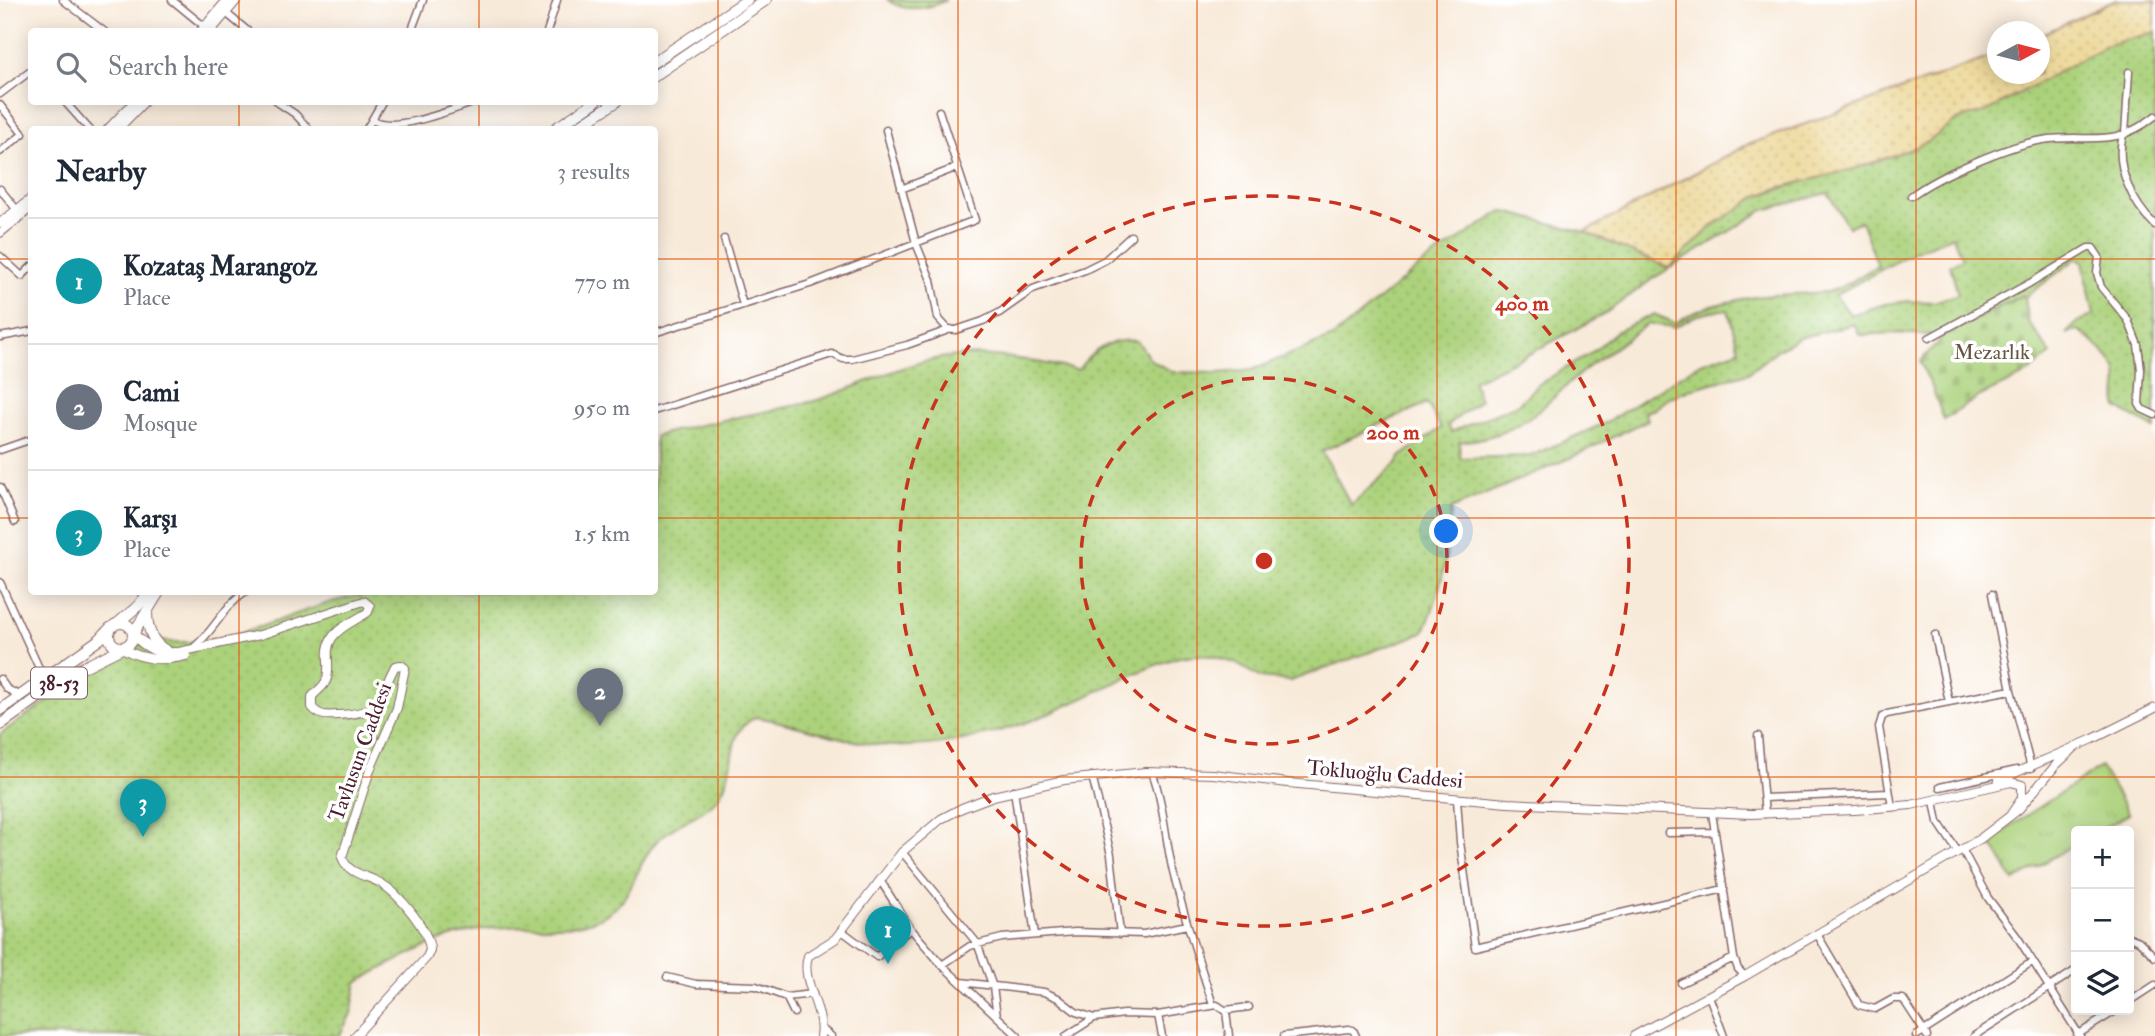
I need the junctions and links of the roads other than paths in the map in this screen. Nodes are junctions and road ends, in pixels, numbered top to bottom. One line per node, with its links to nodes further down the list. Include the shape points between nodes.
1 (63, 0): 10 (street)
2 (172, 0): 11 (street)
3 (227, 0): 12 (street)
4 (237, 0): 9 (street)
5 (423, 0): 15 (street)
6 (556, 0): 16 (street)
7 (747, 0): 17 (main road)
8 (766, 0): 19 (main road)
9 (226, 13): 13 (street); 14 (street)
10 (100, 28)
11 (203, 28)
12 (206, 28)
13 (207, 28)
14 (244, 28)
15 (412, 28)
16 (548, 28)
17 (658, 59)
18 (2129, 72): 42 (street)
19 (658, 73)
20 (28, 74): 21 (street)
21 (0, 94)
22 (0, 105): 43 (street, via 23,134)
23 (68, 105): 34 (street)
24 (131, 105): 35 (street)
25 (141, 105): 36 (street)
26 (282, 105): 37 (street)
27 (380, 105): 33 (street)
28 (466, 105): 33 (street, via 421,119 383,124)
29 (590, 105): 39 (main road)
30 (611, 105): 40 (main road)
31 (939, 111): 44 (street)
32 (2155, 116): 42 (street)
33 (372, 120): 38 (street)
34 (86, 126)
35 (111, 126)
36 (121, 126)
37 (306, 126)
38 (368, 126)
39 (559, 126)
40 (579, 126)
41 (886, 130): 46 (street)
42 (2124, 135): 47 (street, via 2022,145 1938,179); 52 (street, via 2120,151 2126,178 2141,210)
43 (0, 152)
44 (958, 167): 46 (street); 56 (street, via 975,220)
45 (0, 189): 50 (street)
46 (901, 189): 56 (street)
47 (1911, 197)
48 (28, 203): 50 (street)
49 (28, 204): 53 (street)
50 (17, 210): 51 (street)
51 (0, 223)
52 (2155, 225)
53 (0, 233)
54 (1131, 236): 60 (street, via 1105,260 1033,289 983,321)
55 (724, 239): 59 (street)
56 (916, 243): 59 (street); 60 (street, via 928,270 938,318)
57 (0, 256): 58 (street, via 22,276)
58 (28, 269)
59 (743, 305): 62 (street)
60 (951, 329): 65 (street, via 852,359 832,354)
61 (28, 332): 63 (street)
62 (658, 332)
63 (0, 337)
64 (1929, 338): 66 (street, via 2093,248 2099,257 2101,287 2128,320 2139,350 2138,404)
65 (658, 410)
66 (2155, 415)
67 (28, 440): 68 (street)
68 (0, 450)
69 (0, 487): 70 (street)
70 (15, 522)
71 (0, 582): 85 (street)
72 (1992, 594): 86 (street)
73 (147, 595): 77 (main road)
74 (157, 595): 76 (main road)
75 (242, 595): 82 (street, via 225,607 210,633)
76 (148, 608): 78 (main road); 83 (main road, via 152,637 160,648)
77 (114, 626): 78 (main road, via 127,624); 80 (main road, via 111,643); 85 (main road)
78 (133, 634): 80 (main road); 83 (main road, via 155,650)
79 (1936, 635): 88 (street)
80 (122, 648): 81 (street, Tavlusun Caddesi, via 134,655 167,660); 91 (main road, 38-53, via 75,672)
81 (205, 648): 82 (street, Tavlusun Caddesi); 152 (street, Tavlusun Caddesi, via 364,601 370,606 368,612 331,641 327,677 312,697 312,707 327,716 367,712 378,703 395,666 405,668 397,708 342,858 351,870 396,894 422,928 430,950)
82 (189, 650): 83 (street, Tavlusun Caddesi)
83 (174, 653)
84 (0, 679): 87 (street)
85 (44, 679): 87 (main road)
86 (2011, 690): 88 (street); 94 (street)
87 (21, 696): 90 (main road)
88 (1949, 702): 102 (street, via 1881,719)
89 (2155, 708): 93 (street, Tokluoğlu Caddesi)
90 (0, 710)
91 (0, 725)
92 (1758, 736): 103 (street)
93 (2074, 748): 94 (street, Tokluoğlu Caddesi); 98 (street)
94 (2027, 769): 97 (street); 98 (street, via 2039,773); 99 (street); 100 (street, Tokluoğlu Caddesi)
95 (1152, 772): 96 (street, Tokluoğlu Caddesi); 104 (street, Tokluoğlu Caddesi); 116 (street)
96 (1092, 776): 101 (street, Tokluoğlu Caddesi); 119 (street, via 1111,855)
97 (2022, 785): 98 (street); 100 (street, Tokluoğlu Caddesi, via 2009,782); 109 (street, via 2022,798)
98 (2038, 786): 109 (street)
99 (1940, 787)
100 (1981, 789): 105 (street, Tokluoğlu Caddesi)
101 (1014, 790): 113 (street, Tokluoğlu Caddesi, via 951,813); 121 (street)
102 (1889, 793): 103 (street); 106 (street)
103 (1764, 798): 108 (street)
104 (1457, 799): 107 (street, Tokluoğlu Caddesi); 115 (street, via 1475,947)
105 (1934, 801): 106 (street, Tokluoğlu Caddesi); 112 (street, via 1938,822)
106 (1892, 807): 108 (street, Tokluoğlu Caddesi)
107 (1713, 813): 108 (street, Tokluoğlu Caddesi); 110 (street)
108 (1765, 814)
109 (2011, 814): 112 (street)
110 (1715, 832): 111 (street); 115 (street)
111 (1668, 833)
112 (1960, 850): 120 (street); 126 (street)
113 (902, 852): 114 (street, Tokluoğlu Caddesi); 123 (street)
114 (880, 880): 117 (street); 118 (street, Tokluoğlu Caddesi)
115 (1724, 889): 125 (street)
116 (1187, 925): 119 (street); 140 (street)
117 (911, 929): 118 (street, via 877,957); 127 (street)
118 (842, 931): 136 (street, Tokluoğlu Caddesi, via 807,957)
119 (1120, 934): 121 (street)
120 (1817, 934): 129 (street); 149 (street, via 1860,1005 1875,1009 1900,999)
121 (1035, 935): 123 (street)
122 (2134, 939): 124 (street)
123 (977, 943): 127 (street); 134 (street)
124 (2155, 957)
125 (1734, 958): 129 (street); 132 (street)
126 (2032, 962): 135 (street); 149 (street)
127 (943, 965): 131 (street)
128 (2071, 973): 135 (street)
129 (1745, 976): 137 (street)
130 (667, 977): 138 (street, via 696,984 756,986)
131 (961, 982): 134 (street); 146 (street)
132 (1681, 983)
133 (2155, 985): 139 (street)
134 (993, 987): 146 (street); 147 (street, via 1044,992 1076,1012)
135 (2049, 988): 151 (street); 163 (street)
136 (813, 994): 138 (street); 148 (street)
137 (1709, 996): 160 (street); 161 (street)
138 (786, 998): 143 (street)
139 (2134, 999)
140 (1213, 1005): 142 (street); 144 (street)
141 (1248, 1007): 142 (street)
142 (1226, 1010): 157 (street)
143 (794, 1013)
144 (1158, 1015): 147 (street); 156 (street)
145 (2109, 1015): 151 (street)
146 (997, 1016): 154 (street)
147 (1094, 1017): 155 (street)
148 (821, 1033): 153 (street)
149 (1925, 1033): 162 (street)
150 (1293, 1035): 158 (street); 159 (street, via 1349,1029)
151 (2078, 1035)
152 (355, 1036)
153 (831, 1036)
154 (1018, 1036)
155 (1066, 1036)
156 (1162, 1036)
157 (1229, 1036)
158 (1284, 1036)
159 (1356, 1036)
160 (1634, 1036)
161 (1724, 1036)
162 (1916, 1036)
163 (1974, 1036)

